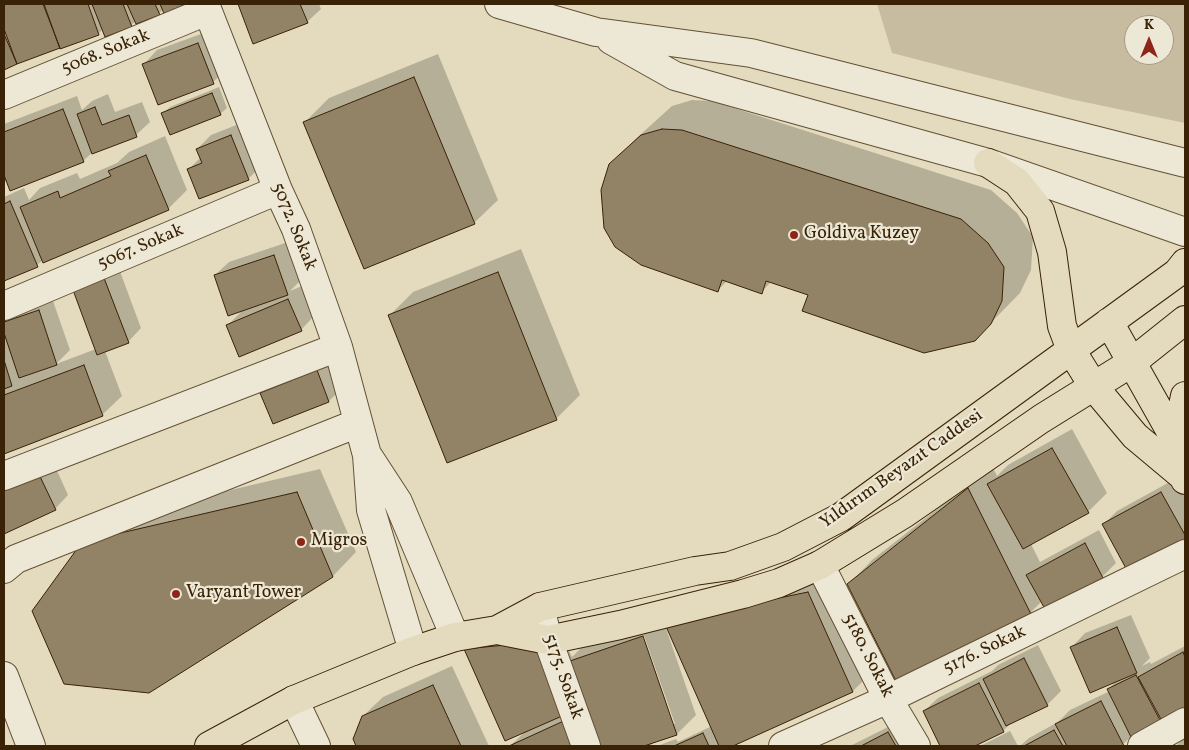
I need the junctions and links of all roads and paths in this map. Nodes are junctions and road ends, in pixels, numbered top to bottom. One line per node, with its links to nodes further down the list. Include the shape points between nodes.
1 (498, 4): 3 (street)
2 (206, 7): 4 (street, 5068. Sokak); 7 (street, 5072. Sokak)
3 (596, 32): 5 (street, via 675,76); 6 (street, via 751,53)
4 (4, 95)
5 (988, 163): 8 (street); 14 (main road, via 1017,182 1040,211 1052,252 1062,326)
6 (1185, 163)
7 (278, 190): 10 (street, 5067. Sokak); 13 (street, 5072. Sokak, via 296,230)
8 (1185, 232)
9 (1185, 263): 12 (main road, Yıldırım Beyazıt Caddesi, via 1177,273)
10 (4, 306)
11 (1185, 320): 15 (main road, Yıldırım Beyazıt Caddesi)
12 (1108, 322): 14 (main road, Yıldırım Beyazıt Caddesi); 15 (main road)
13 (338, 348): 18 (street, 5072. Sokak); 21 (street)
14 (1071, 350): 16 (main road); 26 (main road, Yıldırım Beyazıt Caddesi, via 841,517 783,547 730,566)
15 (1131, 363): 16 (main road, Yıldırım Beyazıt Caddesi); 19 (main road)
16 (1094, 387): 22 (main road, via 1135,436); 24 (main road, Yıldırım Beyazıt Caddesi, via 1041,419 905,513)
17 (1185, 396): 19 (main road)
18 (358, 423): 20 (street, 5072. Sokak); 25 (street, via 16,559)
19 (1176, 441): 22 (main road)
20 (367, 455): 28 (street, 5072. Sokak, via 398,502); 30 (street, 5072. Sokak, via 371,510)
21 (4, 476)
22 (1184, 478)
23 (1185, 554): 32 (street, 5176. Sokak)
24 (820, 565): 29 (main road, Yıldırım Beyazıt Caddesi, via 780,583 743,594); 32 (street, 5180. Sokak)
25 (4, 569)
26 (540, 607): 27 (main road, Yıldırım Beyazıt Caddesi); 29 (street, 5175. Sokak)
27 (497, 630): 28 (main road, Yıldırım Beyazıt Caddesi); 29 (main road, Yıldırım Beyazıt Caddesi)
28 (455, 637): 30 (main road, Yıldırım Beyazıt Caddesi)
29 (548, 640): 38 (street, 5175. Sokak)
30 (413, 651): 33 (main road, Yıldırım Beyazıt Caddesi)
31 (4, 676): 35 (street)
32 (888, 698): 39 (street, 5176. Sokak); 40 (street, 5180. Sokak)
33 (294, 700): 36 (main road, Yıldırım Beyazıt Caddesi); 37 (street)
34 (1185, 722): 41 (street)
35 (31, 746)
36 (210, 746)
37 (316, 746)
38 (586, 746)
39 (783, 746)
40 (916, 746)
41 (1142, 746)

